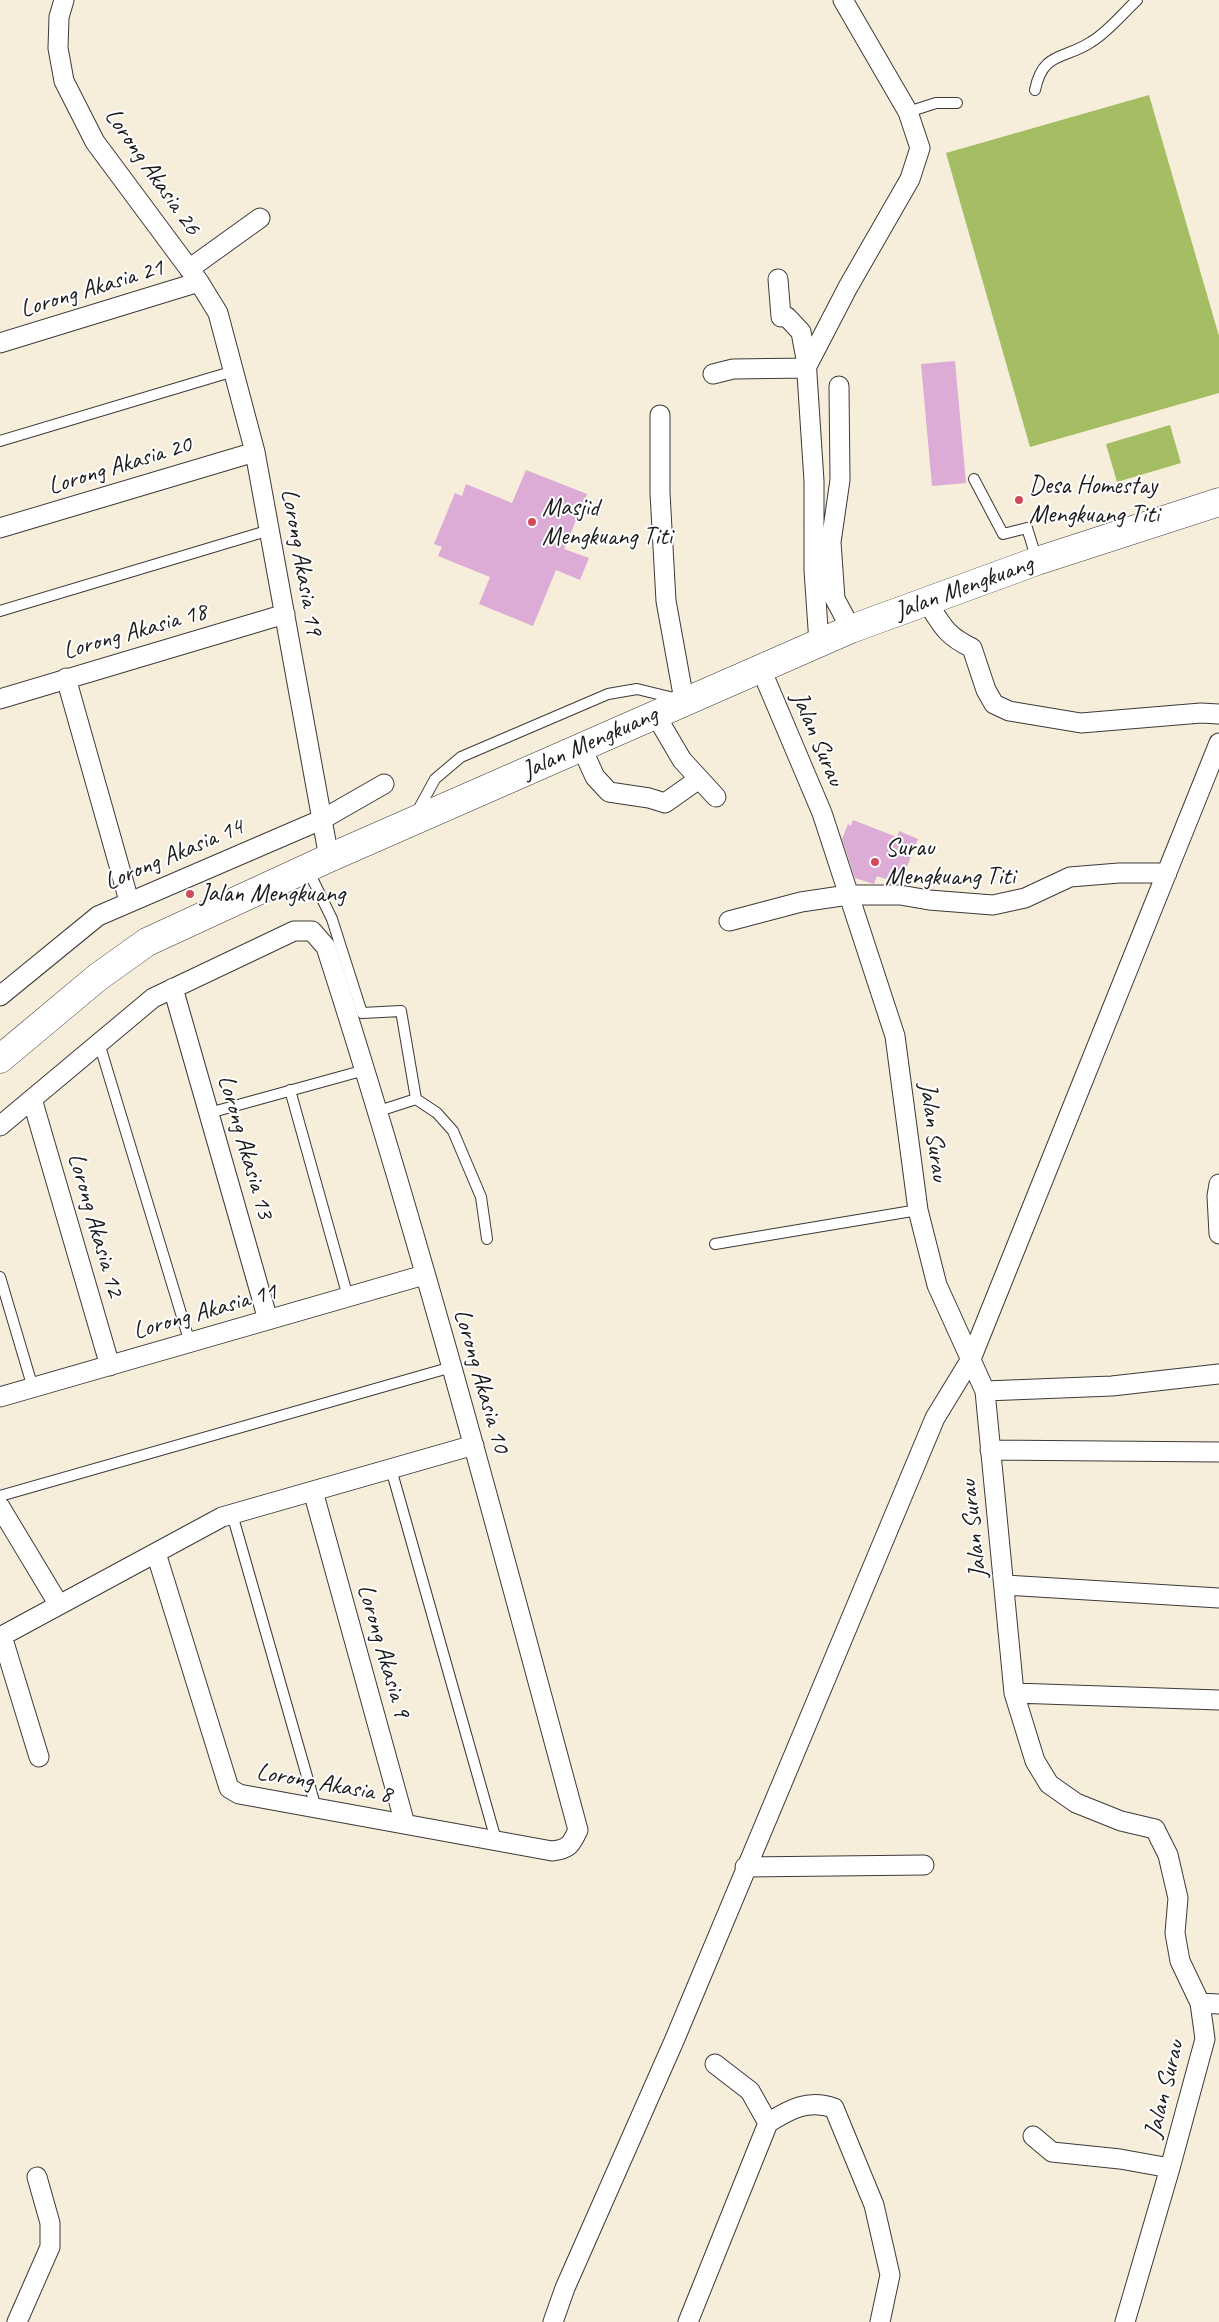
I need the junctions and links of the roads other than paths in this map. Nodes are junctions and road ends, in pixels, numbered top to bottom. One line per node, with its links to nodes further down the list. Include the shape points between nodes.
1 (64, 0): 8 (street, Lorong Akasia 26, via 59,18 58,48 64,81 95,142)
2 (843, 0): 6 (street)
3 (1137, 0): 4 (lane, via 1091,42 1049,61 1038,76)
4 (1035, 90)
5 (957, 103): 6 (lane, via 936,103)
6 (908, 112): 11 (street, via 920,148 910,179)
7 (260, 218): 8 (street, Lorong Akasia 21)
8 (194, 276): 10 (street, Lorong Akasia 21); 12 (street, Lorong Akasia 19, via 218,313)
9 (778, 279): 11 (street, via 781,317 788,317 801,332)
10 (0, 343)
11 (806, 368): 13 (street, via 733,369); 20 (street)
12 (234, 371): 16 (lane); 17 (street, Lorong Akasia 19)
13 (713, 374)
14 (839, 386): 19 (street)
15 (660, 415): 33 (street, via 660,493 666,602)
16 (0, 441)
17 (255, 452): 22 (street, Lorong Akasia 20); 23 (street, Lorong Akasia 19)
18 (974, 479): 24 (lane, via 1003,534 1027,528)
19 (840, 480): 20 (street); 28 (street, via 831,542 834,599)
20 (814, 481): 29 (street)
21 (1219, 502): 24 (main road, Jalan Mengkuang)
22 (0, 528)
23 (270, 530): 26 (lane); 27 (street, Lorong Akasia 19)
24 (1037, 561): 25 (main road, Jalan Mengkuang)
25 (926, 600): 28 (main road, Jalan Mengkuang); 35 (street, via 946,633 972,648 994,704 1010,711 1081,723)
26 (0, 611)
27 (285, 614): 31 (street, Lorong Akasia 18); 41 (street, Lorong Akasia 19)
28 (847, 621): 29 (main road, Jalan Mengkuang)
29 (818, 632): 30 (main road, Jalan Mengkuang)
30 (761, 669): 33 (main road, Jalan Mengkuang); 45 (street, Jalan Surau, via 822,813)
31 (66, 678): 32 (street, Lorong Akasia 18); 46 (street)
32 (0, 699)
33 (684, 700): 34 (main road, Jalan Mengkuang); 42 (lane, via 637,689 608,694 461,757 435,780)
34 (655, 714): 37 (main road, Jalan Mengkuang); 38 (street, via 682,760)
35 (1219, 714)
36 (1219, 743): 44 (street)
37 (581, 746): 38 (street, via 595,777 609,792 665,803); 42 (main road, Jalan Mengkuang)
38 (699, 779): 40 (street)
39 (384, 784): 41 (street, Lorong Akasia 14)
40 (716, 797)
41 (322, 819): 43 (street, Lorong Akasia 19); 46 (street, Lorong Akasia 14)
42 (413, 820): 43 (main road, Jalan Mengkuang)
43 (318, 864): 51 (main road, Jalan Mengkuang, via 147,942 98,977); 55 (lane, via 362,1013 401,1011)
44 (1167, 873): 45 (street, via 1070,877 1025,898 993,904 900,895); 69 (street)
45 (848, 895): 47 (street, via 801,902); 60 (street, Jalan Surau, via 895,1036)
46 (129, 901): 49 (street, Lorong Akasia 14, via 98,916)
47 (729, 921)
48 (174, 988): 50 (street, via 153,998); 52 (street, Lorong Akasia 10, via 294,931 312,931 326,947); 57 (street, Lorong Akasia 13)
49 (0, 996)
50 (99, 1043): 54 (street); 68 (lane)
51 (0, 1059)
52 (365, 1070): 53 (lane); 56 (street, Lorong Akasia 10)
53 (290, 1090): 57 (lane); 66 (lane)
54 (32, 1099): 58 (street); 70 (street, Lorong Akasia 12)
55 (416, 1099): 56 (lane); 62 (lane, via 437,1113 453,1131 481,1197)
56 (379, 1112): 64 (street, Lorong Akasia 10)
57 (209, 1113): 67 (street, Lorong Akasia 13)
58 (0, 1126)
59 (1219, 1184): 61 (street, via 1216,1196)
60 (918, 1210): 63 (lane); 69 (street, Jalan Surau, via 936,1285)
61 (1219, 1234)
62 (487, 1239)
63 (715, 1244)
64 (424, 1275): 66 (street, Lorong Akasia 11); 71 (street, Lorong Akasia 10)
65 (0, 1277): 73 (lane)
66 (348, 1297): 67 (street, Lorong Akasia 11)
67 (268, 1320): 68 (street, Lorong Akasia 11)
68 (190, 1343): 70 (street, Lorong Akasia 11)
69 (971, 1359): 74 (street, Jalan Surau); 96 (street, via 935,1418)
70 (110, 1366): 73 (street, Lorong Akasia 11)
71 (452, 1367): 76 (street, Lorong Akasia 10); 81 (lane)
72 (1219, 1374): 74 (street, via 1112,1386)
73 (33, 1388): 75 (street, Lorong Akasia 11)
74 (985, 1390): 77 (street, Jalan Surau)
75 (0, 1397)
76 (474, 1445): 79 (street); 94 (street, Lorong Akasia 10, via 578,1830)
77 (990, 1450): 78 (street); 84 (street, Jalan Surau)
78 (1219, 1452)
79 (391, 1469): 80 (street); 93 (lane)
80 (312, 1491): 82 (street); 92 (street, Lorong Akasia 9)
81 (0, 1507): 86 (street)
82 (232, 1514): 83 (street); 91 (lane)
83 (156, 1553): 86 (street); 91 (street, Lorong Akasia 8, via 229,1788 239,1794)
84 (1005, 1585): 85 (street); 88 (street, Jalan Surau)
85 (1219, 1598)
86 (59, 1605): 87 (street)
87 (1, 1637): 90 (street)
88 (1014, 1693): 89 (street); 97 (street, Jalan Surau, via 1035,1761 1049,1784 1076,1803 1155,1829 1168,1855 1178,1898 1175,1934 1180,1961)
89 (1219, 1700)
90 (39, 1757)
91 (316, 1808): 92 (street, Lorong Akasia 8)
92 (405, 1824): 93 (street, Lorong Akasia 8)
93 (496, 1840): 94 (street, Lorong Akasia 8, via 552,1851)
94 (565, 1849)
95 (924, 1865): 96 (street)
96 (745, 1867): 104 (street, via 674,2041 564,2288)
97 (1210, 2004): 101 (street, Jalan Surau, via 1205,2039)
98 (715, 2064): 99 (street, via 750,2091)
99 (768, 2123): 105 (street); 106 (street, via 789,2109 820,2103 834,2108 874,2205 890,2275)
100 (1034, 2136): 101 (street, via 1052,2152)
101 (1170, 2168): 107 (street, Jalan Surau)
102 (37, 2177): 103 (street, via 50,2224 50,2247)
103 (17, 2322)
104 (553, 2322)
105 (688, 2322)
106 (880, 2322)
107 (1125, 2322)

